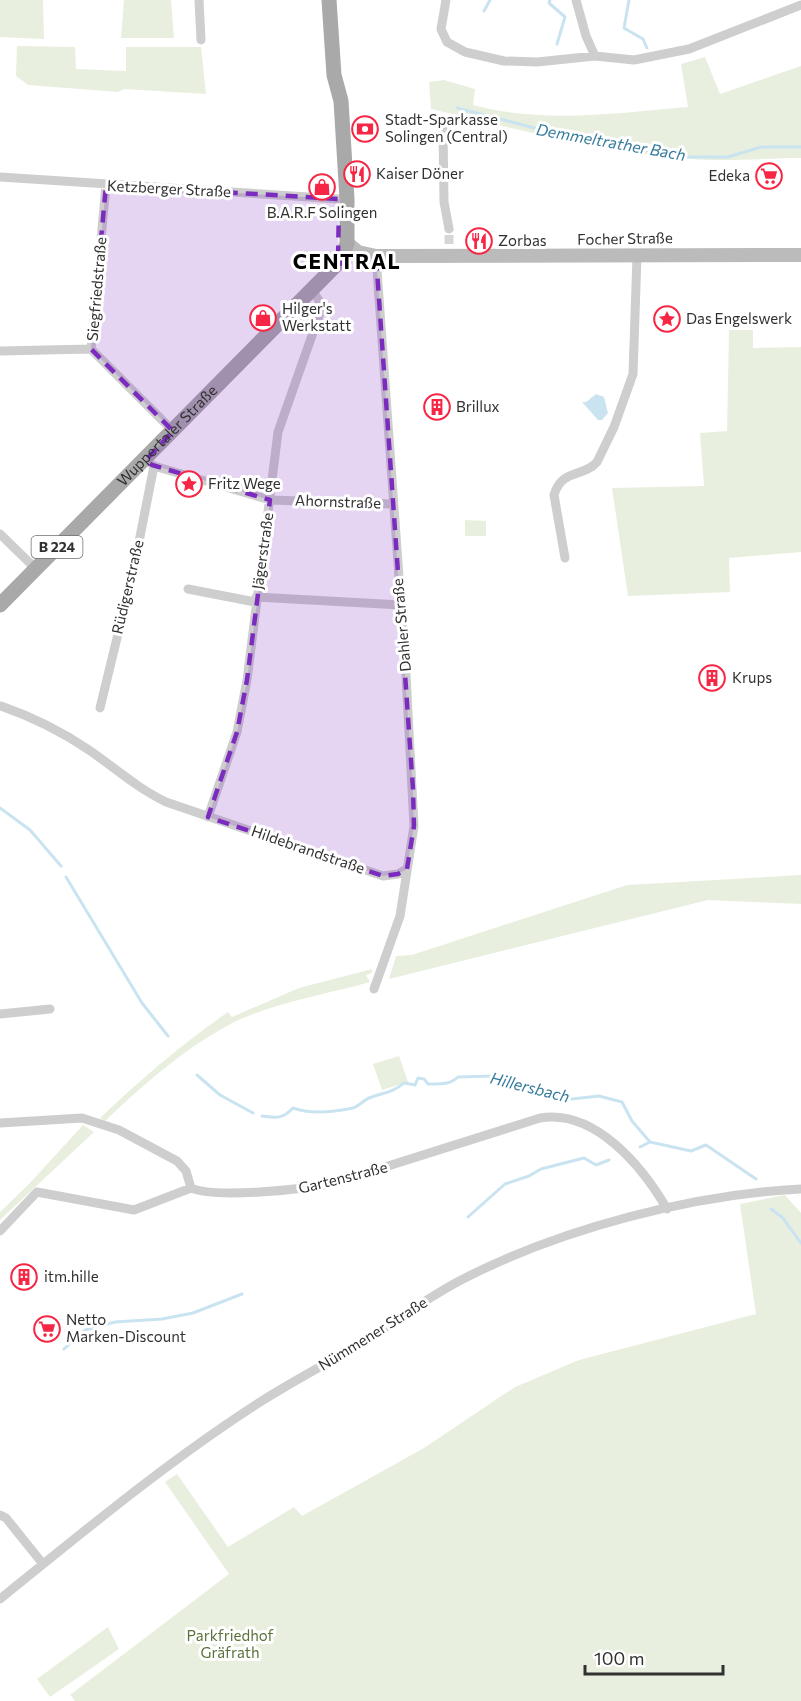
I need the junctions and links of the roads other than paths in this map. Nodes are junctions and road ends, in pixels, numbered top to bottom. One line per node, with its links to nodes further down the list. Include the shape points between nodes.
1 (199, 0): 6 (street)
2 (329, 0): 8 (main road, B 224)
3 (446, 0): 7 (street, via 441,29 455,49 512,62)
4 (576, 0): 7 (street)
5 (801, 5): 7 (street, via 673,53 627,60)
6 (201, 40)
7 (595, 56)
8 (334, 75): 12 (main road, B 224); 15 (main road, B 224, via 342,114)
9 (443, 129): 14 (street, via 444,202)
10 (0, 177): 11 (street, Ketzberger Straße)
11 (106, 185): 12 (street, Ketzberger Straße); 21 (street, Siegfriedstraße)
12 (332, 199): 13 (main road, B 224)
13 (340, 227): 15 (main road, B 224); 19 (main road, B 224)
14 (449, 229)
15 (347, 243): 16 (main road, via 358,252); 19 (main road, B 224)
16 (372, 255): 18 (main road, Focher Straße, via 449,250); 19 (main road, Focher Straße); 26 (street, Dahler Straße)
17 (801, 255): 18 (main road, Focher Straße)
18 (637, 256): 28 (street, via 635,363 630,384 597,462 566,477 554,495)
19 (335, 267): 20 (main road, Wuppertaler Straße / B 224)
20 (312, 290): 23 (main road, Wuppertaler Straße / B 224); 25 (street, Jägerstraße, via 321,310 278,432)
21 (91, 349): 22 (street); 23 (street, Siegfriedstraße)
22 (0, 351)
23 (173, 431): 24 (main road, Wuppertaler Straße / B 224)
24 (150, 463): 25 (street, Ahornstraße); 29 (main road, Wuppertaler Straße / B 224); 35 (street, Rüdigerstraße, via 137,552)
25 (270, 500): 26 (street, Ahornstraße); 31 (street, Jägerstraße)
26 (393, 504): 33 (street, Dahler Straße)
27 (0, 534): 29 (street)
28 (565, 558)
29 (36, 569): 32 (main road, Wuppertaler Straße / B 224)
30 (188, 589): 31 (street)
31 (256, 600): 33 (street); 36 (street, Jägerstraße, via 237,732)
32 (0, 605)
33 (401, 605): 37 (street, Dahler Straße, via 414,826)
34 (1, 706): 36 (street, via 55,728 148,793)
35 (100, 708)
36 (208, 817): 37 (street, Hildebrandstraße, via 383,876)
37 (407, 869): 38 (street, Dahler Straße, via 400,916)
38 (374, 989)
39 (50, 1009): 40 (street)
40 (0, 1014)
41 (0, 1123): 42 (street, via 82,1118 119,1130 177,1161 186,1171)
42 (191, 1188): 44 (street, Gartenstraße, via 288,1191 331,1184 540,1119 563,1116 590,1126 620,1150); 45 (street, via 134,1209 37,1192)
43 (801, 1189): 44 (street, Nümmener Straße)
44 (667, 1209): 47 (street, Nümmener Straße, via 549,1241 465,1278 256,1405)
45 (0, 1231)
46 (0, 1515): 47 (street)
47 (43, 1564): 48 (street, Nümmener Straße)
48 (0, 1599)

